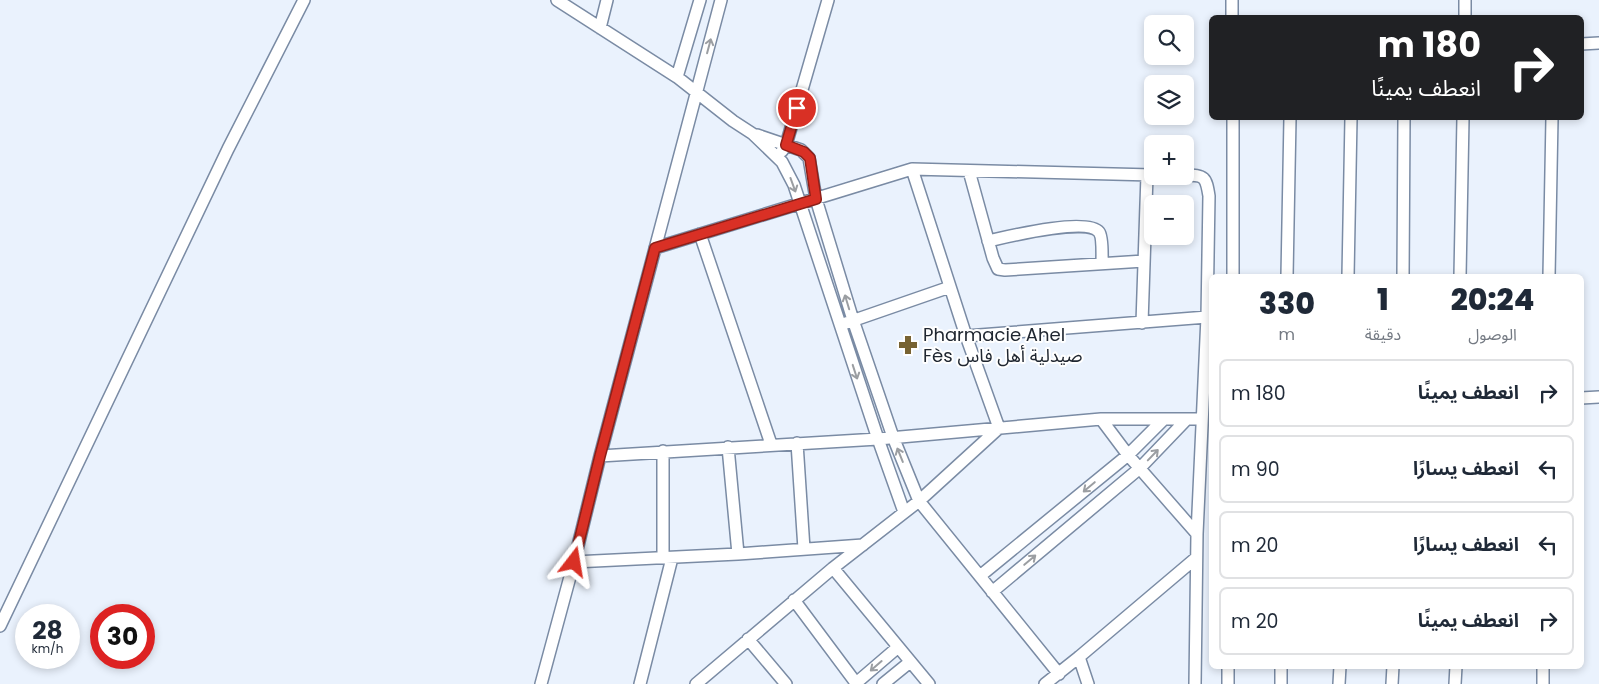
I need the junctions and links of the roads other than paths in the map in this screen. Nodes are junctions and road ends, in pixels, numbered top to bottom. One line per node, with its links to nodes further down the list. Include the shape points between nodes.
1 (304, 0): 78 (street, via 228,149)
2 (556, 0): 11 (street)
3 (607, 0): 11 (street)
4 (700, 0): 14 (street)
5 (721, 0): 15 (street, one-way to 5)
6 (828, 0): 23 (street)
7 (1232, 0): 9 (street)
8 (1465, 0): 10 (street)
9 (1232, 15)
10 (1465, 15)
11 (600, 28): 14 (street)
12 (1584, 44): 13 (street)
13 (1599, 44)
14 (677, 77): 15 (street)
15 (696, 92): 22 (street); 34 (street)
16 (1233, 120): 37 (street)
17 (1290, 120): 38 (street)
18 (1351, 120): 39 (street)
19 (1404, 120): 40 (street)
20 (1463, 120): 41 (street)
21 (1552, 120): 42 (street)
22 (753, 134): 23 (street); 24 (street)
23 (786, 145): 24 (street); 30 (street, via 810,158)
24 (778, 157): 31 (street, one-way to 31, via 794,185)
25 (912, 169): 26 (street); 30 (street); 43 (street)
26 (969, 171): 27 (street); 33 (street)
27 (1144, 175)
28 (1194, 176): 44 (street, via 1202,176 1208,187)
29 (1149, 185): 35 (street)
30 (816, 199): 31 (street); 45 (street, one-way to 30)
31 (799, 204): 32 (street); 47 (street)
32 (700, 234): 34 (street); 59 (street)
33 (988, 241): 36 (street, via 996,268 1000,270); 36 (street, via 1041,229 1093,229 1101,236)
34 (655, 248): 63 (street)
35 (1144, 260): 36 (street); 46 (street)
36 (1102, 263)
37 (1233, 274)
38 (1287, 274)
39 (1348, 274)
40 (1402, 274)
41 (1460, 274)
42 (1550, 274)
43 (950, 287): 45 (street); 48 (street)
44 (1207, 318): 46 (street); 53 (street)
45 (853, 320): 47 (street); 56 (street)
46 (1142, 323): 48 (street)
47 (839, 325): 57 (street, one-way to 57)
48 (966, 336): 55 (street)
49 (1599, 397): 50 (street)
50 (1584, 398)
51 (1164, 419): 52 (street); 54 (street); 62 (street)
52 (1187, 419): 53 (street); 64 (street, one-way to 52)
53 (1202, 419): 67 (street)
54 (1101, 420): 55 (street); 62 (street)
55 (999, 428): 56 (street); 65 (street)
56 (893, 437): 57 (street); 65 (street, one-way to 56)
57 (878, 439): 58 (street); 66 (street)
58 (797, 443): 59 (street); 69 (street)
59 (771, 444): 60 (street)
60 (728, 447): 61 (street); 70 (street)
61 (663, 451): 63 (street); 71 (street)
62 (1128, 455): 64 (street); 75 (street, one-way to 75)
63 (600, 456): 73 (street)
64 (1140, 468): 67 (street); 76 (street, one-way to 64)
65 (919, 501): 66 (street); 75 (street)
66 (904, 512): 68 (street)
67 (1197, 534): 72 (street)
68 (863, 545): 69 (street); 74 (street)
69 (804, 549): 70 (street)
70 (738, 554): 71 (street)
71 (668, 558): 73 (street); 92 (street)
72 (1196, 558): 81 (street); 99 (street)
73 (574, 562): 91 (street)
74 (833, 568): 77 (street); 80 (street)
75 (980, 576): 76 (street)
76 (992, 592): 89 (street)
77 (794, 600): 79 (street); 90 (street)
78 (0, 626)
79 (748, 639): 93 (street); 94 (street)
80 (898, 648): 82 (street); 90 (street, one-way to 90)
81 (1079, 657): 89 (street); 98 (street)
82 (910, 662): 95 (street); 96 (street)
83 (1228, 669): 100 (street)
84 (1281, 669): 101 (street)
85 (1340, 669): 102 (street)
86 (1393, 669): 103 (street)
87 (1456, 669): 104 (street)
88 (1543, 669): 105 (street)
89 (1058, 674): 97 (street)
90 (856, 683)
91 (541, 684)
92 (640, 684)
93 (696, 684)
94 (786, 684)
95 (883, 684)
96 (929, 684)
97 (1045, 684)
98 (1088, 684)
99 (1195, 684)
100 (1228, 684)
101 (1281, 684)
102 (1339, 684)
103 (1392, 684)
104 (1455, 684)
105 (1543, 684)

